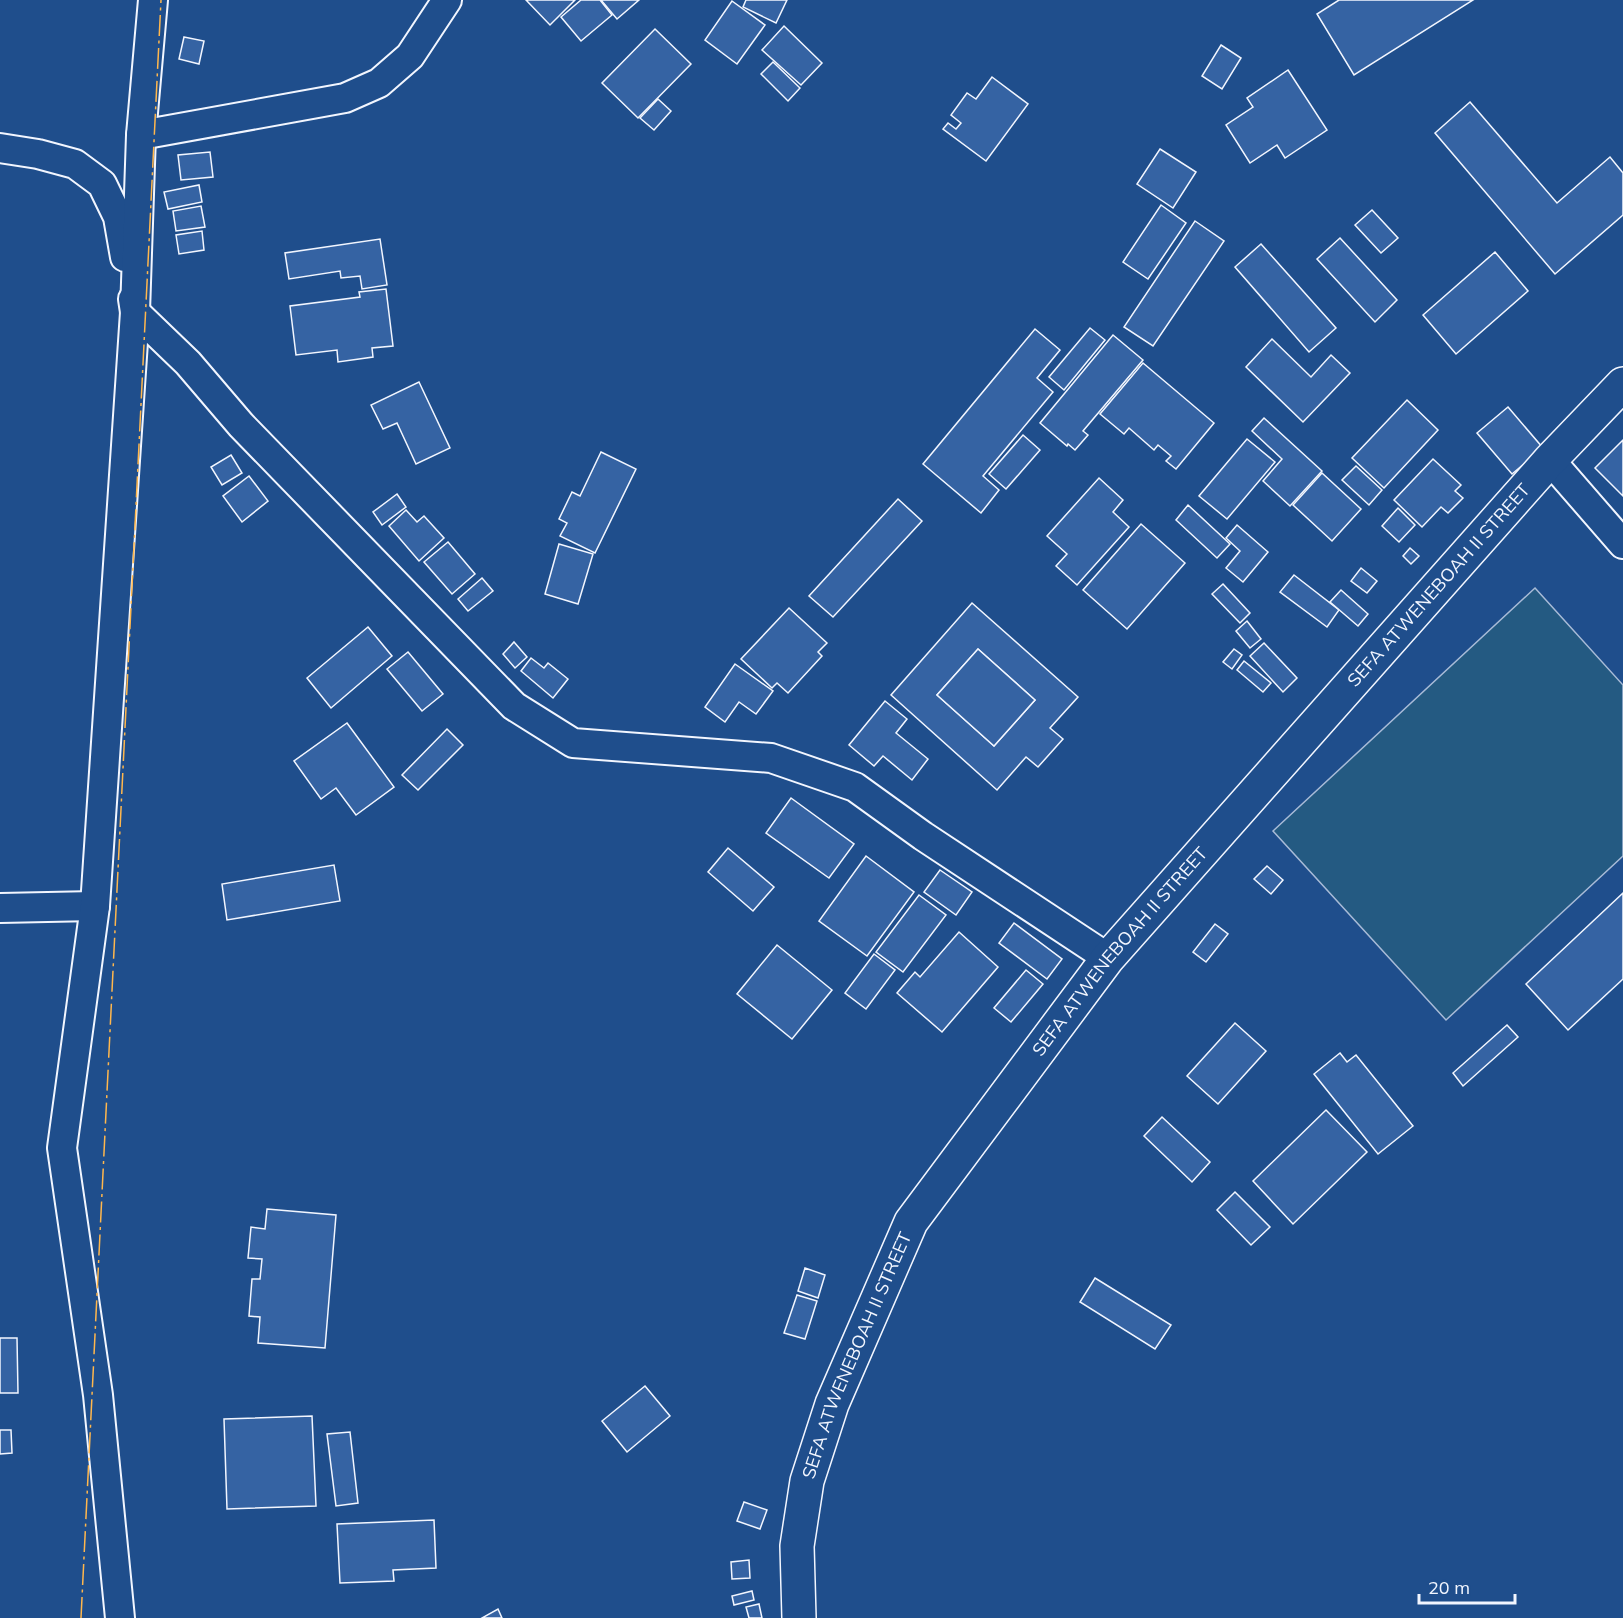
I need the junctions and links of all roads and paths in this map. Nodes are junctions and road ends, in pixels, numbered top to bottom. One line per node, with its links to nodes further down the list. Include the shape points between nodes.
1 (153, 0): 3 (street)
2 (447, 0): 3 (street, via 410,56 379,83 345,98)
3 (141, 135): 5 (street)
4 (0, 148): 5 (street, via 75,164 102,184 118,217)
5 (135, 312): 9 (street); 11 (street, via 514,706 573,742 771,758 855,787)
6 (1623, 384): 7 (main road, SEFA ATWENEBOAH II STREET)
7 (1550, 460): 8 (street); 11 (main road, SEFA ATWENEBOAH II STREET)
8 (1623, 544)
9 (95, 906): 10 (street); 12 (street, via 62,1148 98,1395)
10 (0, 908)
11 (1108, 958): 13 (main road, SEFA ATWENEBOAH II STREET, via 911,1222 832,1404 807,1481 797,1546)
12 (120, 1618)
13 (799, 1618)

